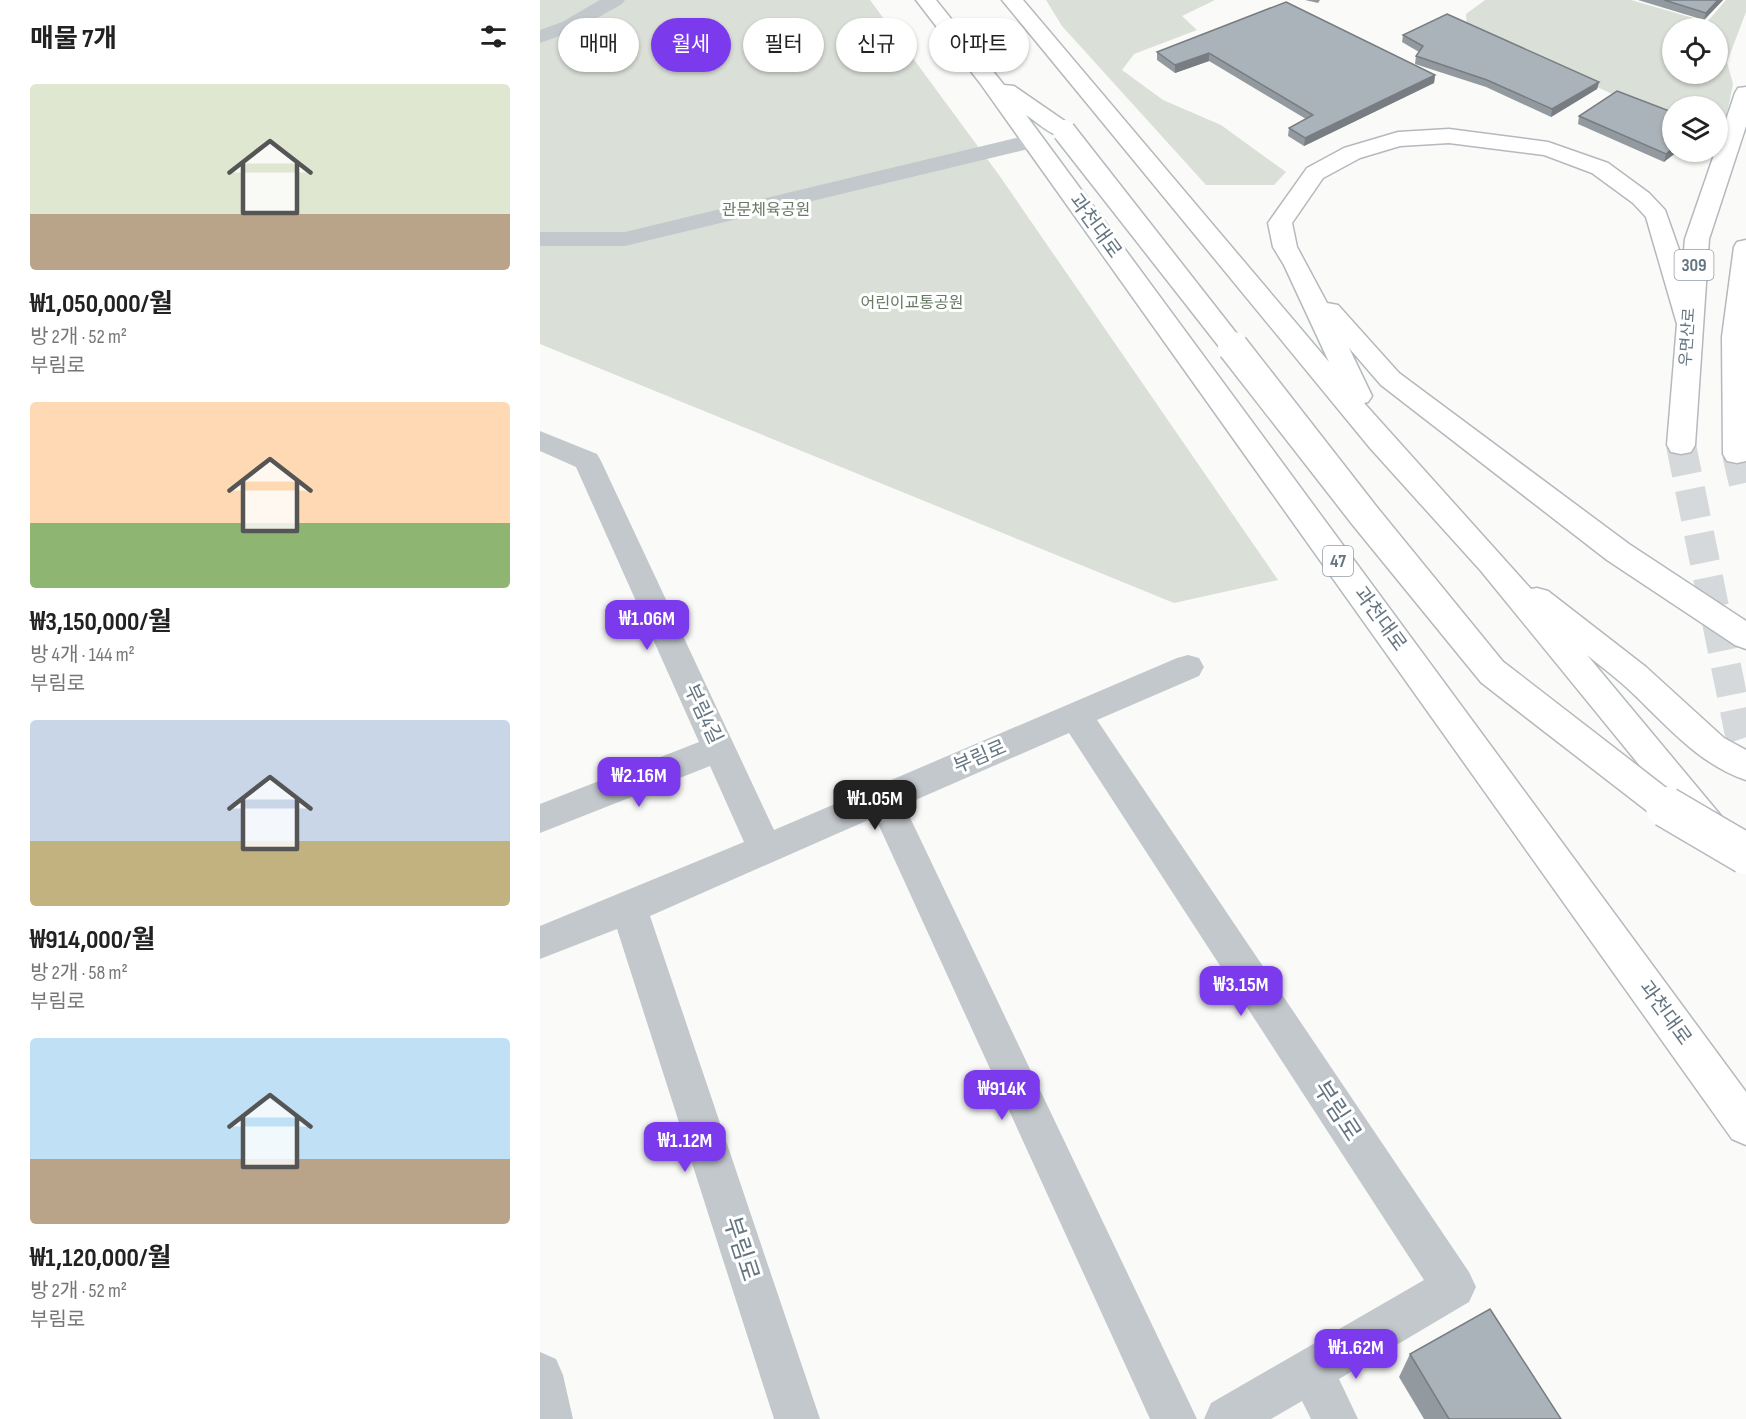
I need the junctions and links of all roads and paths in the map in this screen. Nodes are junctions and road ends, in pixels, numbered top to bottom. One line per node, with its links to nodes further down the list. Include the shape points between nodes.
1 (615, 0): 4 (street)
2 (926, 0): 5 (highway, 과천대로 / 47)
3 (1012, 0): 13 (highway)
4 (540, 37)
5 (988, 78): 7 (highway, 과천대로 / 47); 25 (highway, bridge, via 1064,131 1492,672 1662,805)
6 (1746, 93): 11 (highway, 우면산로 / 309, via 1697,239)
7 (1033, 141): 8 (street, via 625,239); 29 (highway, 과천대로 / 47)
8 (540, 239)
9 (1746, 247): 15 (highway, 309, via 1735,337)
10 (1303, 281): 11 (highway, via 1285,247 1281,223 1315,173 1352,153 1398,139 1449,136 1548,149 1600,168 1641,198 1657,215); 13 (highway); 17 (highway, via 1390,379 1618,552)
11 (1689, 322): 14 (highway, 우면산로 / 309)
12 (540, 440): 20 (street, 부림4길, via 587,461)
13 (1380, 441): 16 (highway)
14 (1681, 445)
15 (1737, 454)
16 (1492, 563): 21 (highway, via 1635,676 1712,747); 26 (highway)
17 (1746, 637)
18 (1188, 667): 19 (street, 부림로)
19 (1076, 716): 22 (street, 부림로); 30 (street, 부림로, via 1454,1287)
20 (719, 748): 23 (street); 24 (street, 부림4길)
21 (1746, 766)
22 (884, 798): 24 (street, 부림로); 34 (street)
23 (540, 819)
24 (765, 849): 27 (street, 부림로)
25 (1746, 854)
26 (1746, 869)
27 (629, 908): 28 (street, 부림로); 33 (street, 부림로)
28 (540, 943)
29 (1746, 1125)
30 (1311, 1370): 35 (street, 부림로); 36 (street)
31 (540, 1375): 32 (street)
32 (550, 1419)
33 (797, 1419)
34 (1174, 1419)
35 (1227, 1419)
36 (1335, 1419)

